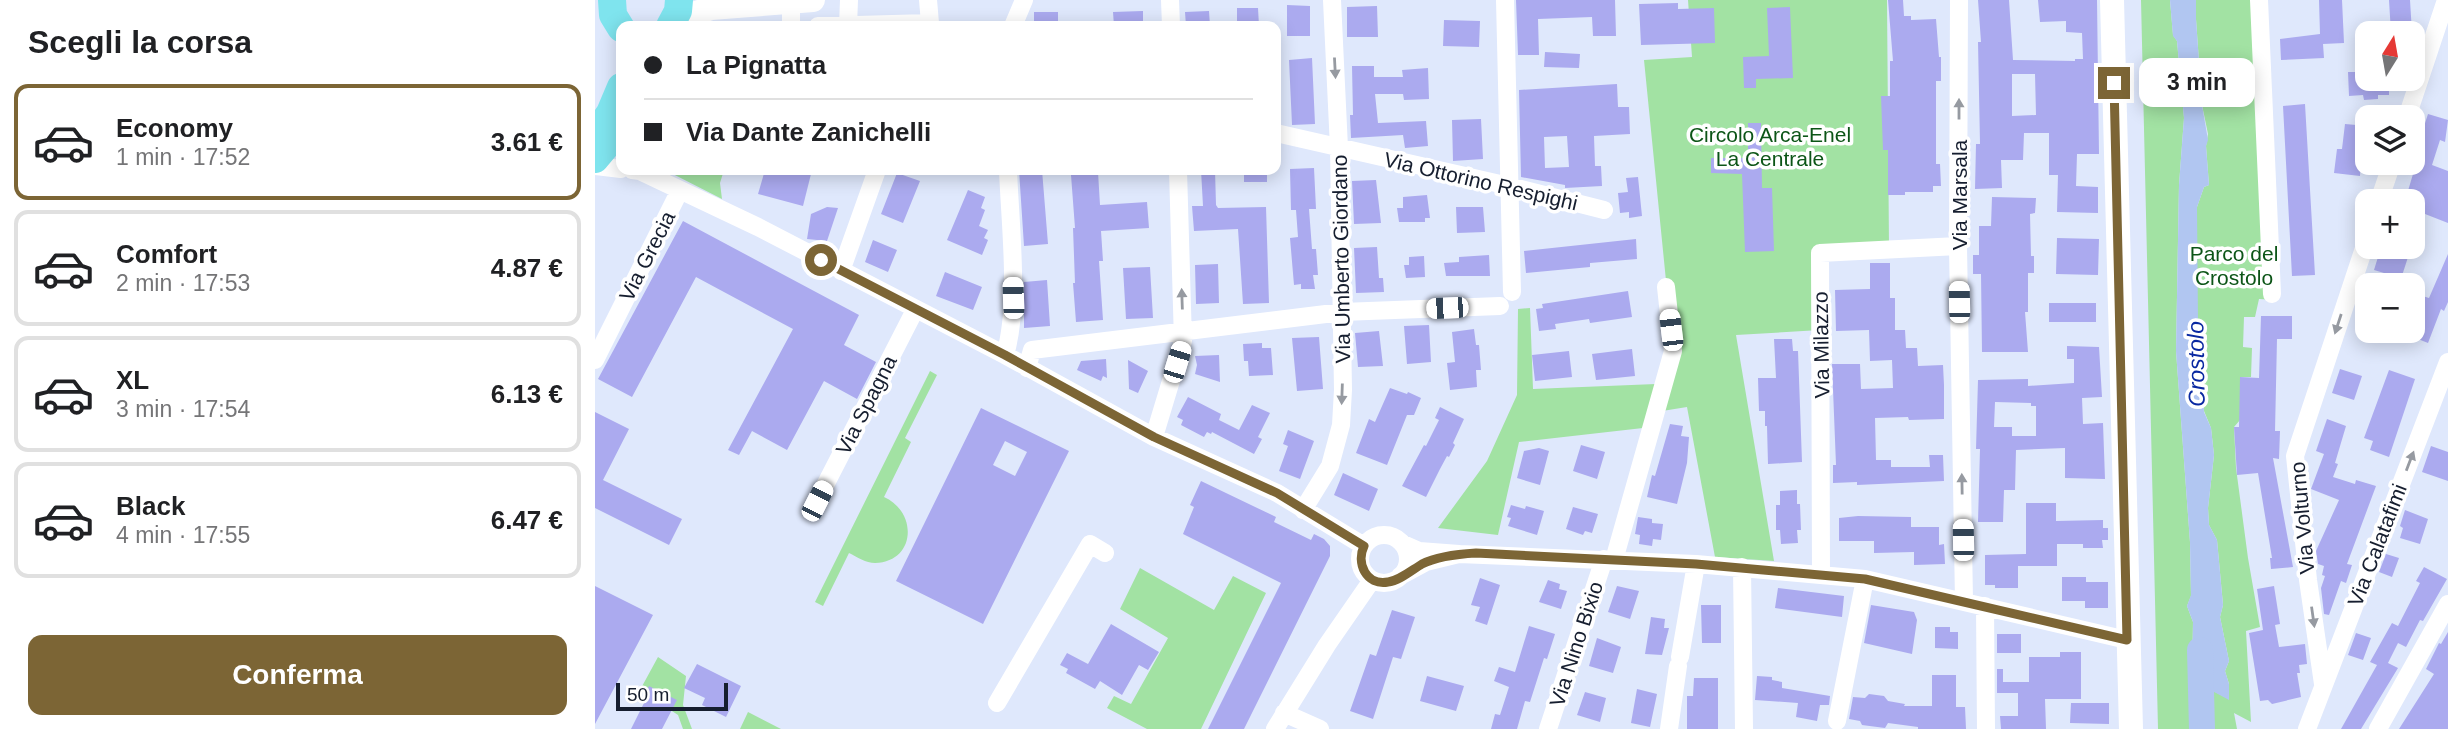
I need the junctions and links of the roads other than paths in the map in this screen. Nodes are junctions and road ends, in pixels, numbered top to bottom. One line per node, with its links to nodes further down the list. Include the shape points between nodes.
1 (612, 0): 14 (main road)
2 (799, 0): 13 (street); 15 (street)
3 (849, 0): 16 (street)
4 (928, 0): 17 (street)
5 (1024, 0): 18 (street)
6 (1170, 0): 19 (street)
7 (1332, 0): 25 (street, Via Umberto Giordano, one-way to 25)
8 (1505, 0): 33 (street)
9 (1959, 0): 36 (street, Via Marsala, one-way to 9)
10 (2112, 0): 67 (street)
11 (2259, 0): 41 (street)
12 (2446, 0): 21 (street)
13 (675, 15)
14 (617, 21)
15 (793, 21)
16 (848, 21)
17 (930, 21)
18 (1015, 21)
19 (1171, 21)
20 (616, 99): 22 (main road)
21 (2411, 105)
22 (595, 134)
23 (616, 134): 26 (main road)
24 (1281, 134): 25 (street, Via Ottorino Respighi)
25 (1339, 148): 33 (street, Via Ottorino Respighi); 44 (street, Via Umberto Giordano)
26 (595, 159)
27 (595, 166): 28 (street)
28 (616, 168)
29 (650, 175): 34 (street)
30 (875, 175): 38 (street)
31 (1008, 175): 46 (street, via 1013,298)
32 (1178, 175): 45 (street, one-way to 32)
33 (1509, 186): 35 (street, Via Ottorino Respighi); 40 (street)
34 (680, 190): 38 (street); 47 (street, Via Grecia)
35 (1604, 210)
36 (1958, 246): 60 (street, Via Milazzo, via 1820,253); 64 (street, Via Marsala, one-way to 36)
37 (2360, 259): 68 (street, Via Volturno, one-way to 68, via 2295,456)
38 (841, 271): 43 (street)
39 (1666, 287): 57 (street, Via Nino Bixio, via 1673,351)
40 (1512, 292)
41 (2272, 294)
42 (1500, 306): 44 (street)
43 (915, 310): 46 (street); 51 (street, Via Spagna)
44 (1342, 312): 45 (street); 52 (street, Via Umberto Giordano, one-way to 52, via 1341,425 1330,466)
45 (1182, 331): 49 (street, via 1032,350); 50 (street, via 1183,341)
46 (1005, 355): 49 (street)
47 (595, 360)
48 (2448, 362): 68 (street, Via Calatafimi, one-way to 48)
49 (1027, 368): 50 (street)
50 (1154, 437): 52 (street, via 1277,493)
51 (817, 501)
52 (1303, 510): 54 (street)
53 (1403, 544): 54 (street, via 1382,535); 56 (street, via 1419,551); 61 (street, via 1408,563)
54 (1364, 546): 63 (street, via 1362,569)
55 (1105, 553): 69 (street, via 1090,544)
56 (1459, 554): 57 (street); 61 (street, via 1426,562)
57 (1609, 560): 58 (street); 74 (street, Via Nino Bixio)
58 (1696, 564): 59 (street); 75 (street)
59 (1742, 567): 60 (street); 76 (street)
60 (1821, 575): 62 (street)
61 (1400, 576): 63 (street, via 1387,583)
62 (1865, 579): 64 (street); 71 (street)
63 (1373, 580): 70 (street)
64 (1965, 601): 66 (street)
65 (2448, 604): 80 (street)
66 (1985, 606): 67 (street); 77 (street)
67 (2127, 640): 78 (street)
68 (2323, 684): 79 (street, Via Calatafimi)
69 (997, 703)
70 (1284, 713): 72 (street); 73 (street)
71 (1837, 721)
72 (1275, 729)
73 (1320, 729)
74 (1548, 729)
75 (1669, 729)
76 (1744, 729)
77 (1986, 729)
78 (2130, 729)
79 (2308, 729)
80 (2378, 729)

